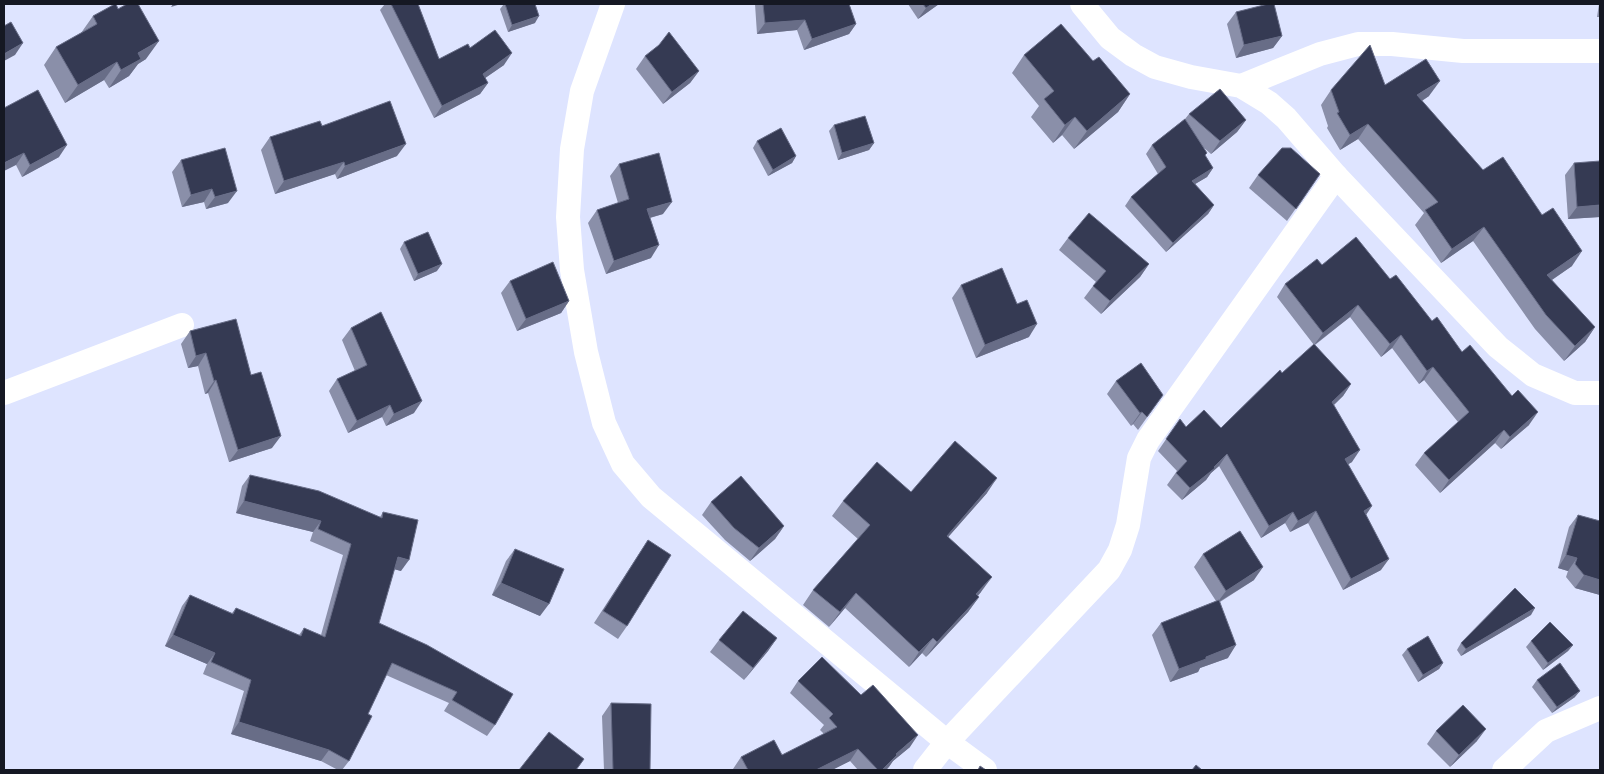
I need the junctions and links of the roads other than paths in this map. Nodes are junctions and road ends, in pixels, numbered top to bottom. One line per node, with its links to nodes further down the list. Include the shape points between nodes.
1 (613, 4): 10 (street, via 582,91 572,149 568,218 572,270 586,352 604,423 623,464 651,497)
2 (1082, 4): 4 (street, via 1110,38 1155,67)
3 (1600, 51): 4 (street, via 1463,51 1358,44 1320,54)
4 (1241, 86): 5 (street, via 1286,118)
5 (1336, 176): 8 (street, via 1498,347 1533,375 1575,393); 10 (street, via 1148,440 1139,458 1128,525 1109,570)
6 (182, 325): 7 (street)
7 (4, 393)
8 (1600, 393)
9 (1600, 708): 13 (street, via 1546,730)
10 (947, 742): 11 (street); 12 (street)
11 (925, 770)
12 (984, 770)
13 (1504, 770)

